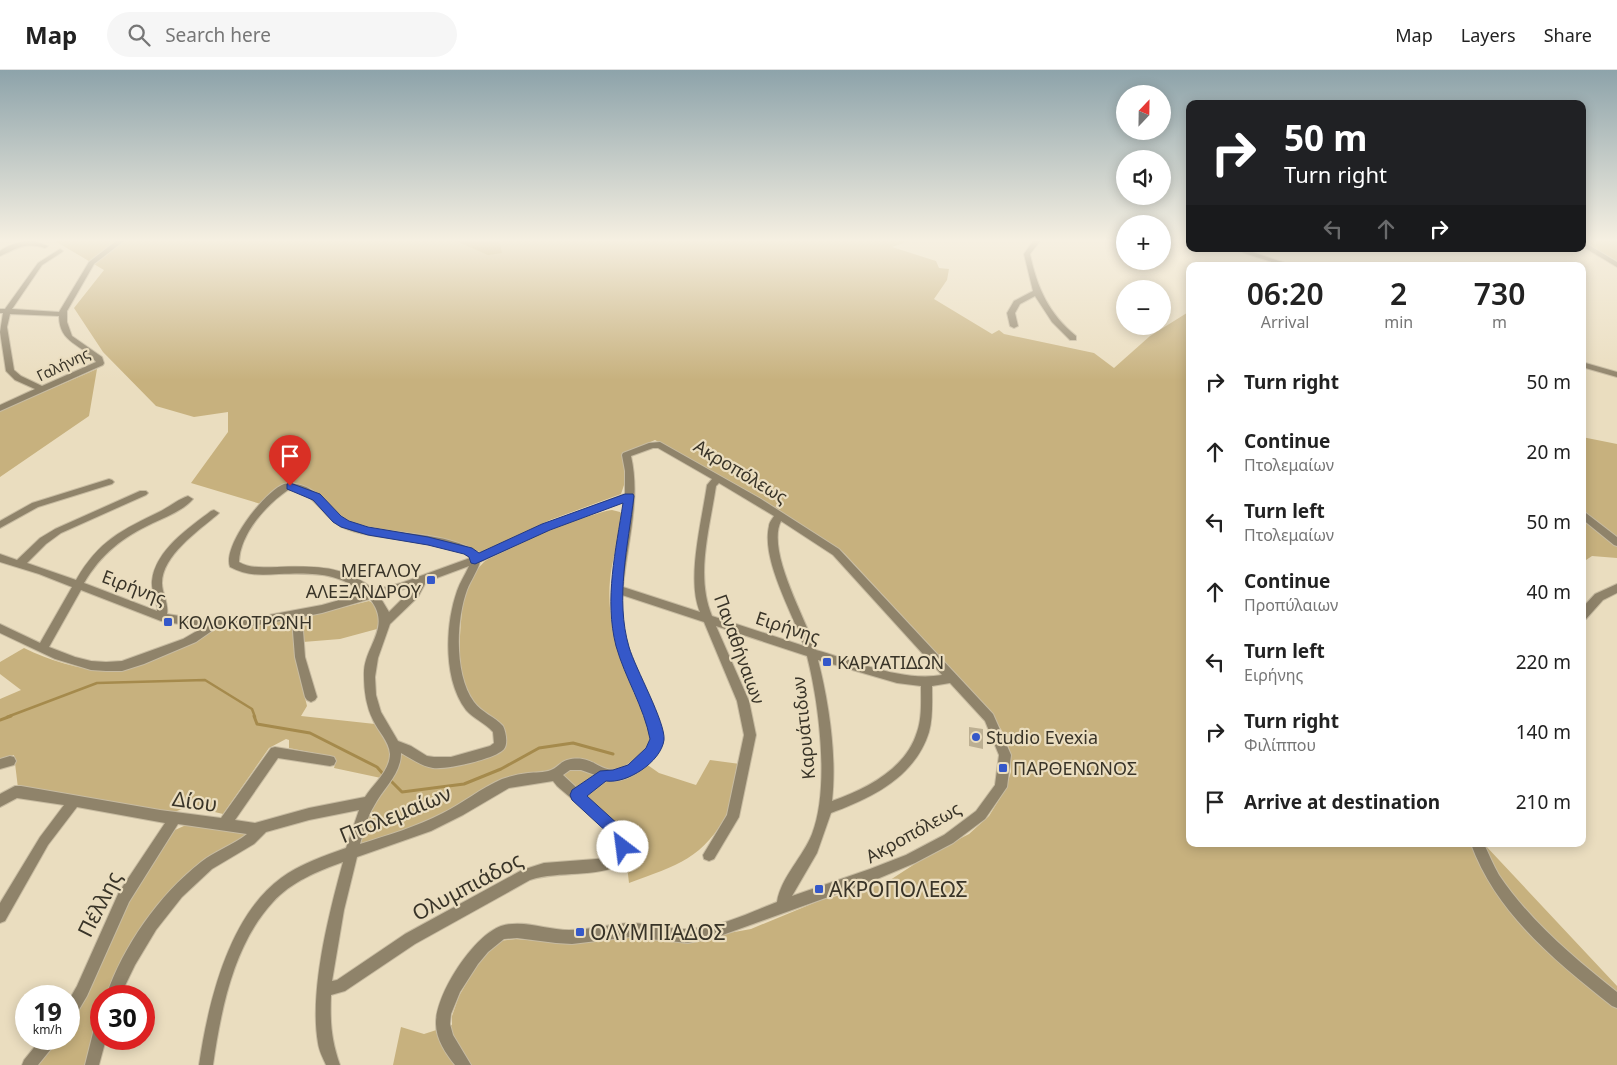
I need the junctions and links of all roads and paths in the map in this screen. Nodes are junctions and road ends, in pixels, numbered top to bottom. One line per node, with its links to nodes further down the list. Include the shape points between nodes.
1 (22, 287): 5 (street)
2 (76, 287): 6 (street)
3 (1035, 287): 4 (street)
4 (1036, 292): 7 (street, via 1017,303 1011,313); 8 (street, via 1052,320)
5 (4, 311): 6 (street); 11 (street, via 2,327 9,369 15,376)
6 (63, 314): 11 (street, Γαλήνης, via 68,337 100,362)
7 (1014, 326)
8 (1073, 338)
9 (1586, 365): 10 (street)
10 (1617, 375)
11 (42, 389): 12 (street, Γαλήνης)
12 (0, 408)
13 (718, 479): 16 (street, Ακροπόλεως, via 659,445 652,445 626,455); 19 (street, Ακροπόλεως); 34 (street, Παναθήναιων, via 712,485 699,564 702,604)
14 (109, 482): 21 (street, via 40,503)
15 (143, 493): 25 (street, via 58,531)
16 (629, 496): 24 (street, Ειρήνης, via 546,527); 29 (street)
17 (188, 499): 27 (street, via 116,539 94,560)
18 (214, 512): 33 (street, via 178,544 161,568 157,584 163,603)
19 (779, 515): 39 (street, Καρυάτιδων, via 772,528 773,546 784,585); 40 (street, Ακροπόλεως, via 842,557)
20 (1586, 516): 22 (street)
21 (0, 525)
22 (1617, 542)
23 (0, 558): 25 (street, Ειρήνης)
24 (475, 560): 26 (street, Ειρήνης); 30 (street, via 472,553 461,549 345,524 317,497 288,486 274,497 244,532 234,551 235,566 249,571 298,569 336,573 358,581); 43 (street, via 460,599 455,637 456,674 469,705 499,730 500,745 490,751 434,763)
25 (19, 564): 27 (street, Ειρήνης)
26 (422, 580): 30 (street, Ειρήνης); 35 (street, via 414,594)
27 (79, 585): 33 (street, Ειρήνης); 38 (street)
28 (1617, 588): 31 (street, via 1599,597)
29 (617, 589): 34 (street, Ειρήνης); 46 (street, Πτολεμαίων, via 619,634 656,732 656,745 631,771)
30 (373, 596): 32 (street, Ειρήνης); 35 (street, via 382,607)
31 (1586, 612)
32 (297, 614): 36 (street, Ειρήνης, via 252,623); 42 (street, via 300,658)
33 (161, 617): 36 (street, Ειρήνης)
34 (708, 619): 39 (street, Ειρήνης); 57 (street, Παναθήναιων, via 744,701 750,735 733,817)
35 (385, 622): 43 (street, via 372,656 370,679 376,714)
36 (212, 625): 38 (street, via 192,639 123,666 91,664)
37 (0, 628): 38 (street)
38 (42, 648)
39 (811, 653): 41 (street, Ειρήνης, via 897,678); 51 (street, Καρυάτιδων, via 821,705)
40 (952, 678): 41 (street, Ειρήνης); 58 (street, Ακροπόλεως, via 989,718 1004,744 1005,771 992,801 967,827 898,865)
41 (927, 682): 51 (street, via 922,733 902,766 859,796)
42 (311, 697)
43 (394, 746): 50 (street, via 393,768)
44 (330, 761): 53 (street, via 275,752)
45 (556, 774): 46 (street, Πτολεμαίων, via 564,767 575,765); 47 (street, Ολυμπιάδος); 56 (street, Πτολεμαίων, via 506,783 436,823)
46 (604, 775): 47 (street)
47 (577, 795): 61 (street, Ολυμπιάδος, via 618,834 623,849 616,862 544,869 527,875 410,939 340,986)
48 (0, 801): 49 (street, Δίου, via 15,792)
49 (74, 801): 52 (street, Δίου); 59 (street, via 40,848)
50 (369, 802): 54 (street, Δίου, via 309,814); 56 (street)
51 (826, 809): 58 (street, Καρυάτιδων, via 811,851 784,895)
52 (175, 818): 53 (street, Δίου); 62 (street, Πέλλης, via 124,897)
53 (224, 825): 54 (street, Δίου)
54 (261, 829): 60 (street, via 206,865 180,890 145,937)
55 (1478, 847): 63 (street, via 1494,878 1529,923 1585,977)
56 (352, 854): 61 (street, via 326,962); 68 (street, Πτολεμαίων, via 317,866 286,882 262,906 243,938 219,995)
57 (709, 855)
58 (784, 906): 70 (street, Ακροπόλεως, via 734,925 687,936 631,930 569,937 503,933 490,939 450,999 444,1016 444,1031)
59 (0, 916)
60 (118, 985)
61 (324, 990): 69 (street, via 325,1045)
62 (80, 994)
63 (1617, 1001)
64 (41, 1050): 66 (street)
65 (96, 1050): 67 (street)
66 (29, 1065)
67 (92, 1065)
68 (206, 1065)
69 (333, 1065)
70 (464, 1065)

